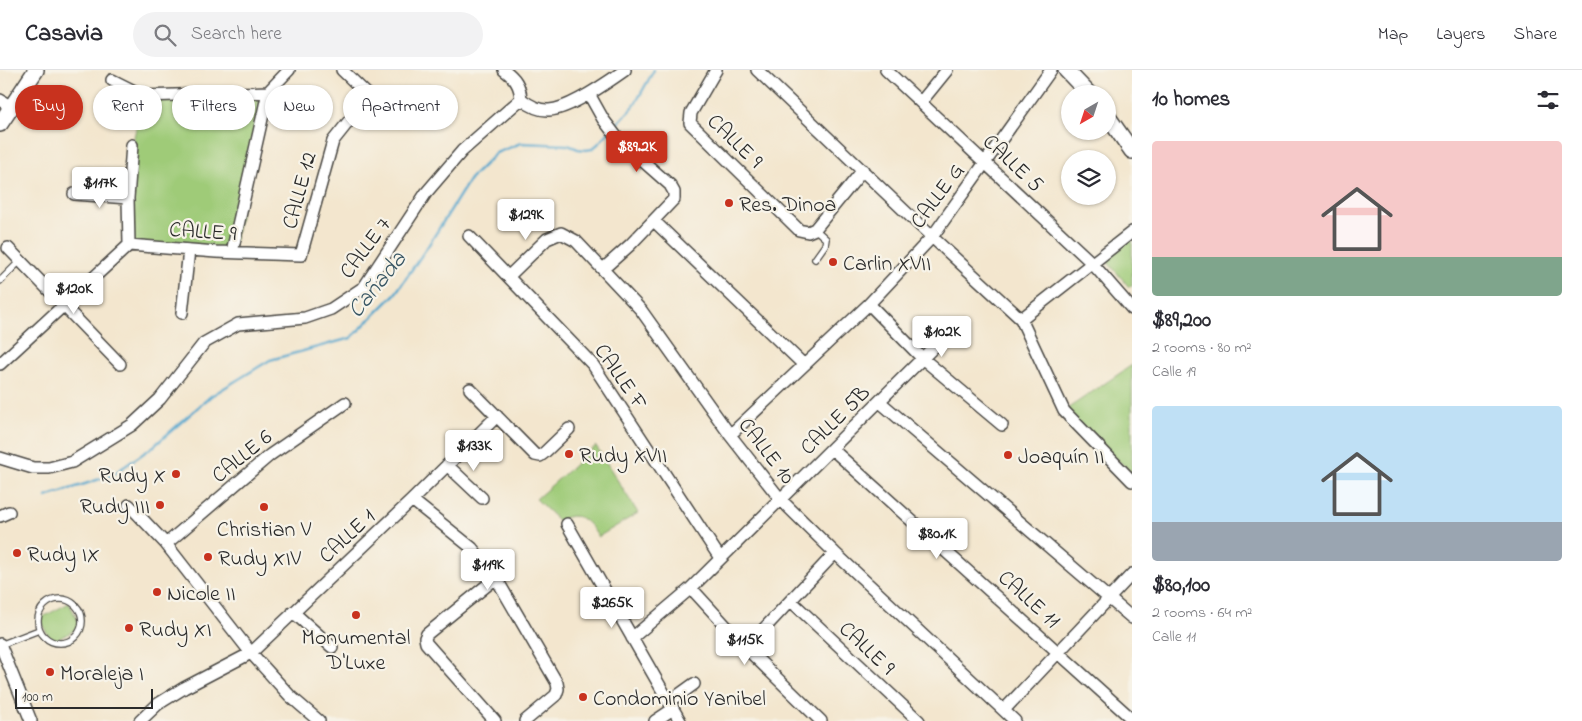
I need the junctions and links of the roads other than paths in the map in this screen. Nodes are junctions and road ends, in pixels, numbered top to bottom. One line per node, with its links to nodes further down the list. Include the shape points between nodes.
1 (36, 70): 19 (main road)
2 (289, 70): 13 (street)
3 (342, 70): 38 (street, CALLE 12, via 369,96 333,141)
4 (504, 70): 17 (street, via 520,87)
5 (625, 70): 16 (street)
6 (716, 70): 30 (street, CALLE 9, via 691,113 690,123 800,230 808,232)
7 (757, 70): 26 (street)
8 (886, 70): 18 (street, CALLE 5)
9 (947, 70): 18 (street)
10 (1051, 70): 25 (street, CALLE G)
11 (1066, 70): 14 (main road)
12 (112, 80): 15 (street, via 144,96)
13 (275, 85)
14 (1080, 85)
15 (265, 92)
16 (589, 94): 17 (street, via 562,108 548,110 530,106); 29 (street, via 619,140 674,192 674,199)
17 (521, 99): 63 (street, CALLE 7, via 462,151 426,193 364,287 331,309 305,318 238,324 204,343 160,399 132,425 72,462 33,468)
18 (921, 102): 25 (street, CALLE 5)
19 (6, 104): 21 (main road)
20 (265, 105): 37 (street)
21 (0, 124)
22 (1116, 128): 24 (main road)
23 (132, 145): 28 (street)
24 (1132, 151)
25 (985, 163): 33 (street, CALLE G); 41 (street, CALLE 5)
26 (863, 170): 30 (street); 33 (street)
27 (74, 194): 28 (street)
28 (128, 198): 34 (street)
29 (654, 221): 42 (street); 54 (street)
30 (815, 229): 39 (lane, via 826,239)
31 (1132, 232): 41 (street)
32 (469, 236): 43 (street, CALLE F)
33 (932, 237): 45 (street, CALLE G); 49 (street)
34 (129, 245): 36 (street, CALLE 9); 46 (street)
35 (8, 248): 40 (street)
36 (189, 250): 37 (street, CALLE 9); 48 (street)
37 (232, 252): 38 (street, CALLE 9)
38 (301, 255)
39 (815, 259)
40 (20, 261): 44 (lane); 46 (street)
41 (1092, 263): 47 (street, CALLE 5); 49 (street)
42 (604, 269): 43 (street, CALLE 10, via 576,241 561,233 547,239); 61 (street, CALLE 10, via 642,310)
43 (509, 276): 73 (street, CALLE F, via 593,365)
44 (0, 281)
45 (869, 304): 51 (street); 54 (street, CALLE G)
46 (64, 306): 52 (street); 53 (street)
47 (1132, 309)
48 (182, 313)
49 (1021, 319): 65 (street, via 1064,411)
50 (952, 329): 51 (street, CALLE 5B)
51 (922, 358): 57 (street, CALLE 5B); 59 (street)
52 (0, 364)
53 (120, 364)
54 (804, 366): 61 (street, CALLE G)
55 (470, 389): 58 (street)
56 (345, 402): 71 (street, CALLE 6, via 270,455)
57 (880, 402): 62 (street, CALLE 5B); 77 (street)
58 (497, 416): 60 (street, via 535,455 540,456); 64 (street, CALLE 1)
59 (1002, 425)
60 (569, 429)
61 (730, 435): 68 (street, CALLE 10)
62 (832, 449): 68 (street, CALLE 5B); 86 (street, CALLE 11)
63 (0, 458)
64 (448, 465): 66 (street); 67 (street, CALLE 1)
65 (1132, 481)
66 (482, 498)
67 (412, 500): 75 (street, via 472,548); 79 (street, CALLE 1)
68 (781, 500): 72 (street, CALLE 10); 73 (street, CALLE 5B)
69 (128, 505): 71 (street)
70 (567, 524): 82 (street)
71 (166, 544): 87 (street)
72 (835, 553): 78 (street); 90 (street, CALLE 10)
73 (720, 558): 76 (street, CALLE 5B)
74 (1132, 574): 77 (street)
75 (496, 578): 95 (street, via 425,638 426,644); 96 (street, via 557,683 556,695)
76 (690, 588): 82 (street, CALLE 5B); 85 (street)
77 (1110, 598): 80 (street); 86 (street)
78 (791, 601): 85 (street); 100 (street, CALLE 9)
79 (293, 612): 84 (street); 87 (street, CALLE 1)
80 (1132, 618)
81 (39, 630): 81 (lane, via 46,639 56,643 69,641 79,631 82,618 69,601 54,600 47,603 38,615); 83 (lane)
82 (632, 638): 89 (street)
83 (0, 645): 92 (street)
84 (332, 646)
85 (746, 648): 99 (street)
86 (1059, 652): 90 (street); 91 (street, CALLE 11)
87 (251, 653): 93 (street, CALLE 1, via 184,688 158,704); 94 (street, via 290,696)
88 (694, 684): 89 (street)
89 (671, 705): 97 (street); 98 (street)
90 (1004, 710): 101 (street, CALLE 10)
91 (1132, 719)
92 (31, 721)
93 (140, 721)
94 (319, 721)
95 (495, 721)
96 (525, 721)
97 (655, 721)
98 (680, 721)
99 (821, 721)
100 (919, 721)
101 (1015, 721)

